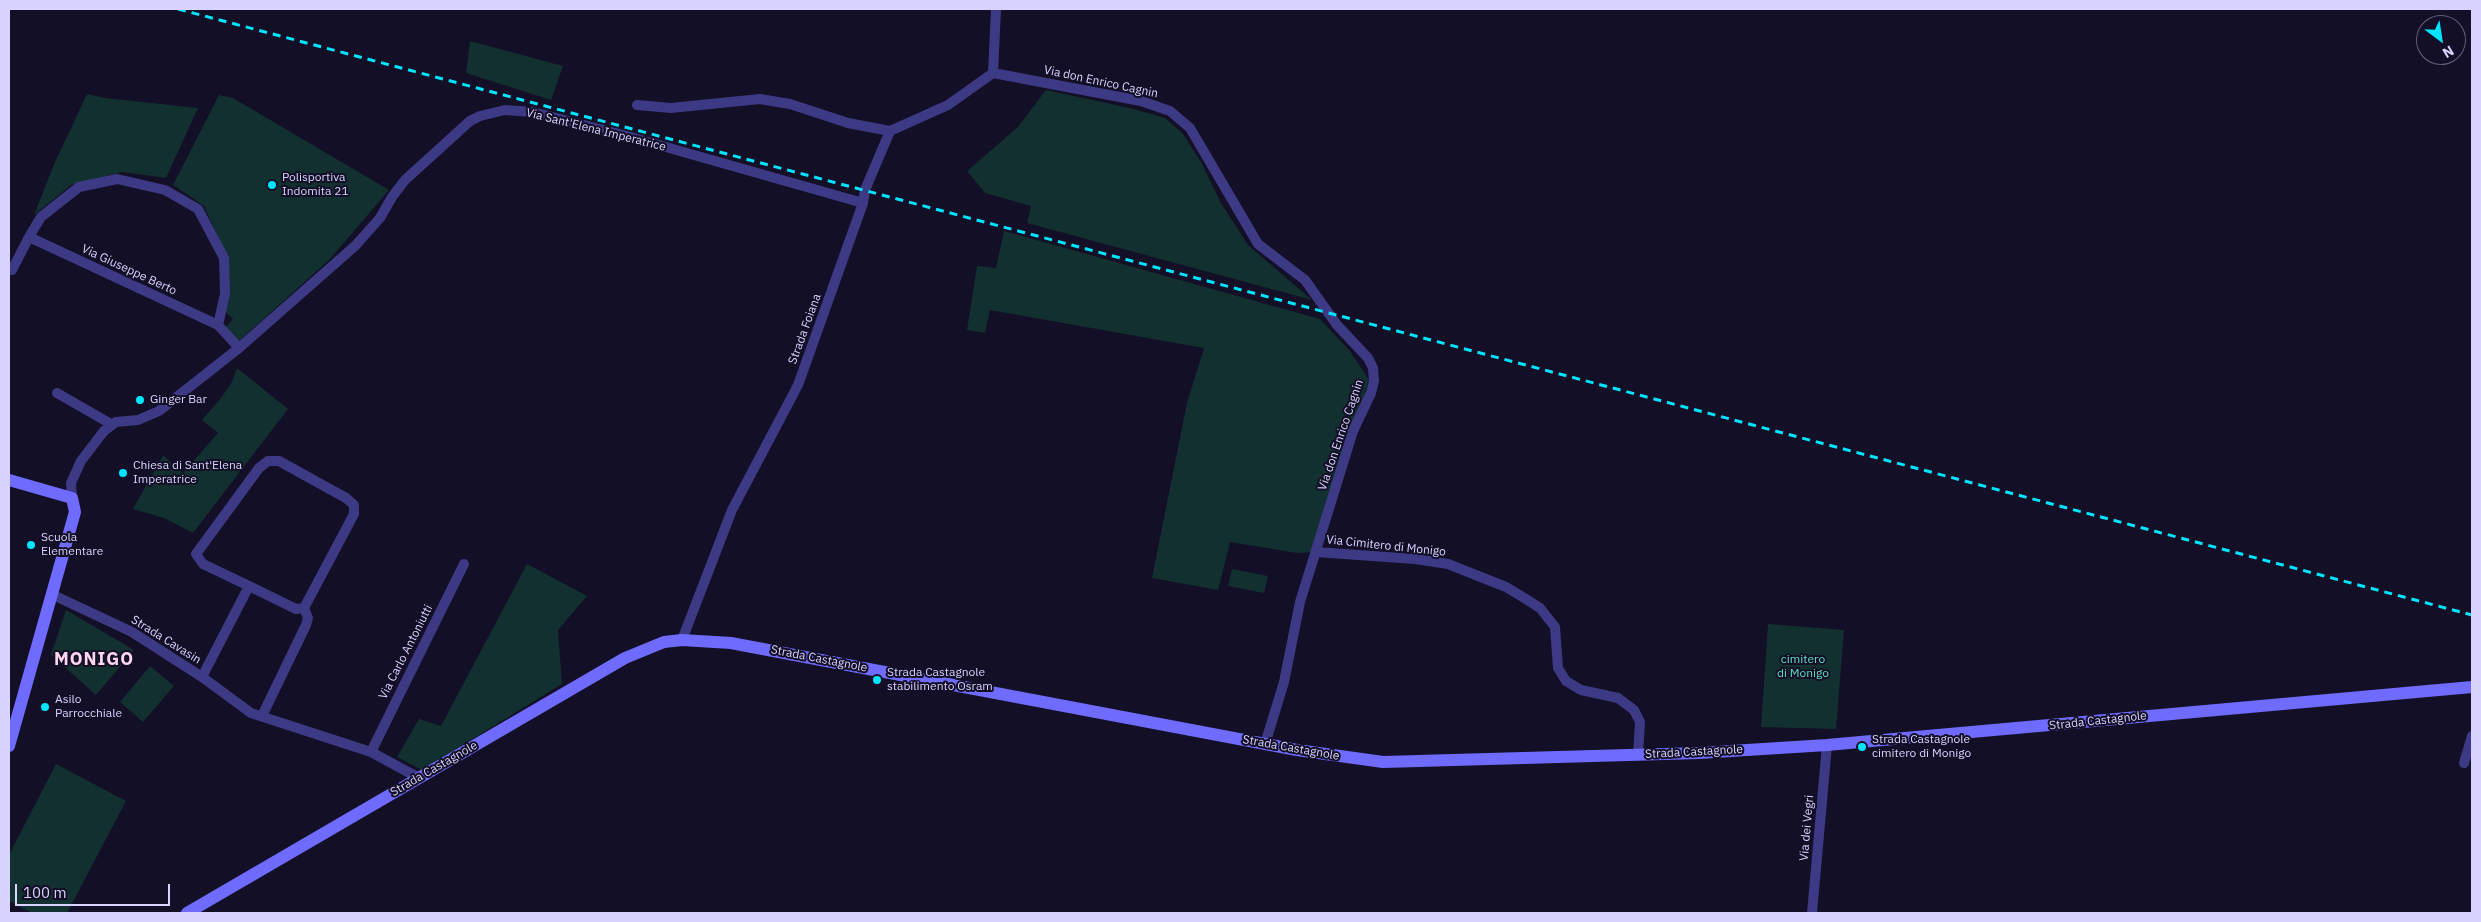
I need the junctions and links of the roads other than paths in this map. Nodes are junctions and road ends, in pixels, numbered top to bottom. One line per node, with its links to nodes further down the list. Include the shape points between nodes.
1 (996, 9): 2 (street)
2 (993, 73): 4 (street, via 948,105); 14 (street, Via don Enrico Cagnin, via 1141,102 1170,111 1190,128 1258,244 1304,280 1336,325 1368,358 1374,380 1353,431)
3 (636, 105): 4 (street, via 671,108 760,99)
4 (890, 131): 5 (street, Strada Foiana, via 865,190)
5 (864, 203): 9 (street, Via Sant'Elena Imperatrice, via 542,115 505,110 492,112 470,121 405,180 380,218 355,246); 19 (street, Strada Foiana, via 798,385 732,510)
6 (29, 237): 7 (street); 8 (street, Via Giuseppe Berto); 8 (street, via 41,217 79,187 117,179 165,190 198,209 224,258 224,294)
7 (12, 270)
8 (218, 325): 9 (street, Via Giuseppe Berto)
9 (239, 348): 11 (street, Via Sant'Elena Imperatrice, via 159,411 138,420)
10 (57, 393): 11 (street)
11 (111, 424): 13 (street, via 81,460 71,484)
12 (9, 480): 13 (main road)
13 (72, 498): 17 (main road, via 75,516)
14 (1316, 552): 24 (street, Via don Enrico Cagnin, via 1300,602 1284,682); 28 (street, Via Cimitero di Monigo, via 1448,564 1506,587 1526,599 1540,608 1556,631 1558,668 1566,681 1581,690 1618,698 1634,710 1640,722)
15 (464, 564): 27 (street, Via Carlo Antoniutti)
16 (249, 586): 18 (street, via 296,609); 18 (street, via 203,564 196,554 259,468 268,461 279,461 354,505 354,514); 20 (street)
17 (52, 594): 20 (street, Strada Cavasin, via 132,632); 26 (main road)
18 (304, 608): 22 (street, via 308,618 306,625)
19 (682, 640): 24 (main road, Strada Castagnole, via 730,643 807,656); 30 (main road, Strada Castagnole, via 664,642 625,658)
20 (202, 677): 22 (street, Strada Cavasin, via 251,713)
21 (2472, 687): 25 (main road, Strada Castagnole)
22 (262, 716): 27 (street, Strada Cavasin)
23 (2472, 736): 29 (street)
24 (1265, 744): 28 (main road, Strada Castagnole, via 1383,762)
25 (1827, 745): 28 (main road, Strada Castagnole); 32 (street, Via dei Vegri)
26 (9, 746)
27 (371, 752): 30 (street, Strada Cavasin)
28 (1638, 755)
29 (2464, 763)
30 (419, 778): 31 (main road, Strada Castagnole)
31 (187, 913)
32 (1812, 913)

